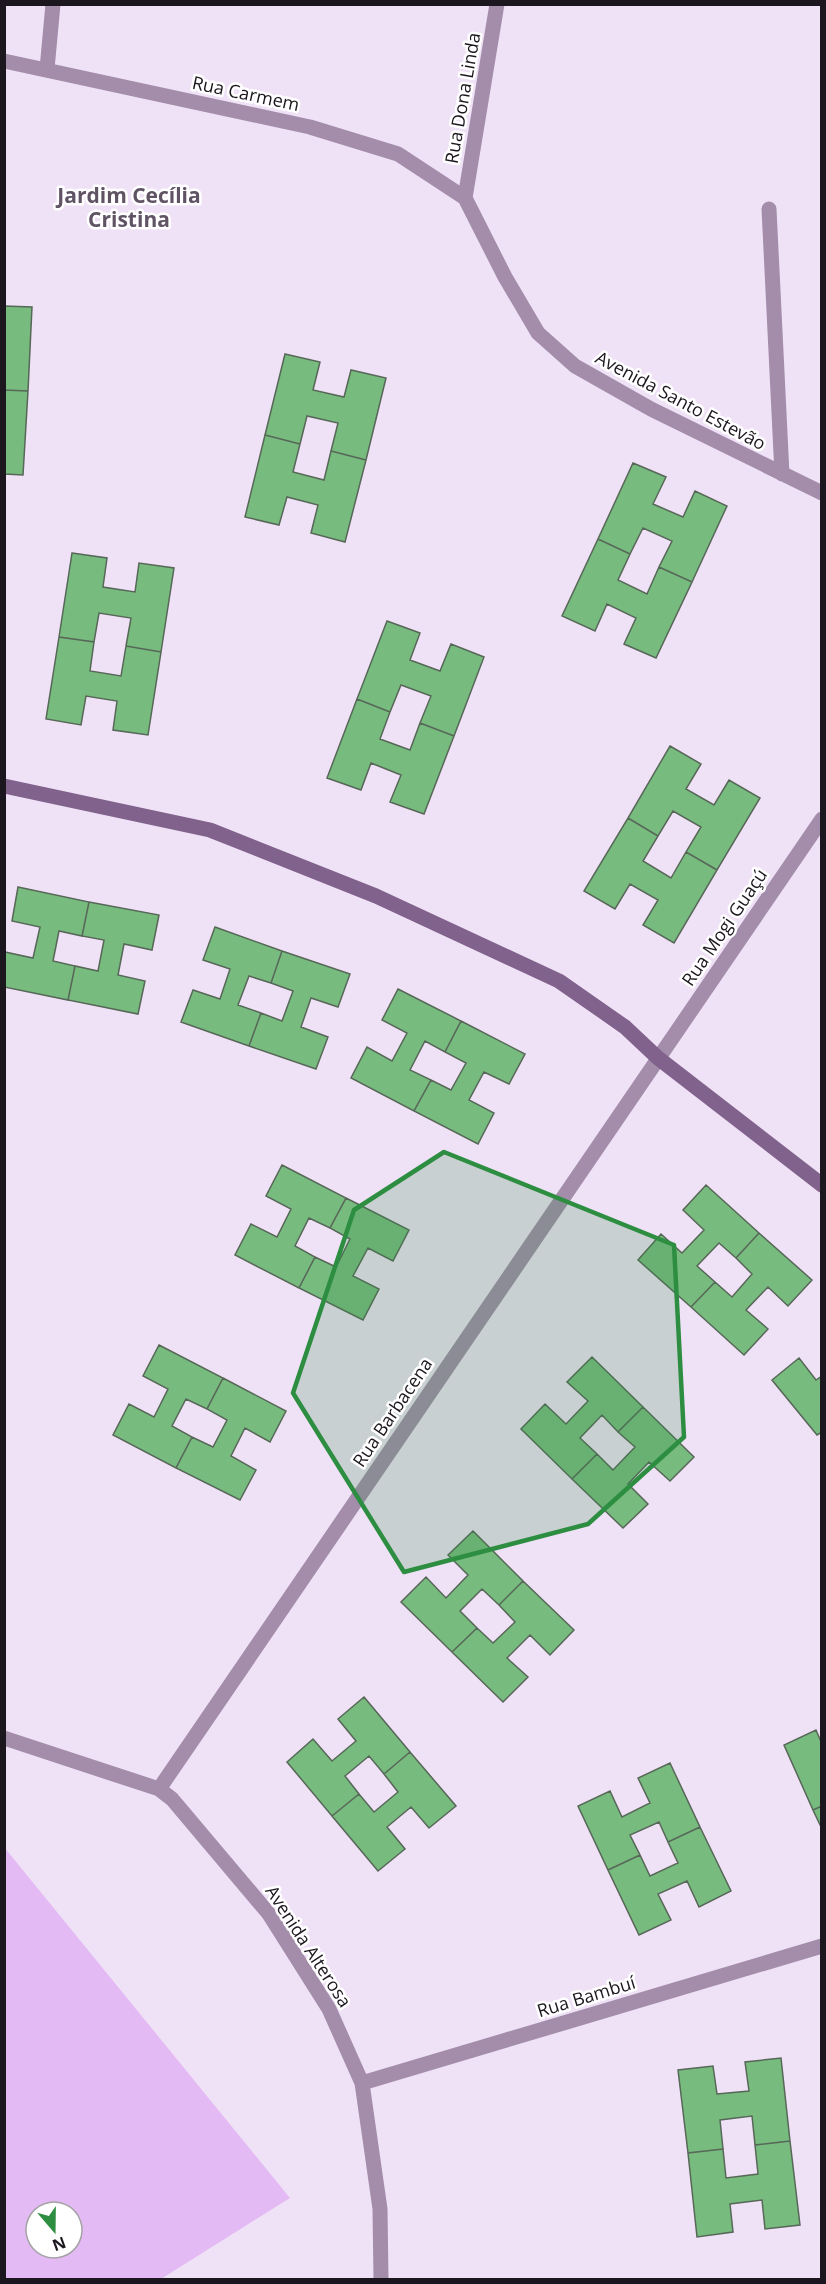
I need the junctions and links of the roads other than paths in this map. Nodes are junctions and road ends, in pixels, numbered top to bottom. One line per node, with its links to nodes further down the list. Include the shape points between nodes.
1 (53, 4): 4 (street)
2 (498, 4): 5 (street, Rua Dona Linda)
3 (4, 60): 4 (street, Rua Carmem)
4 (46, 69): 5 (street, Rua Carmem, via 310,127 387,150)
5 (465, 198): 7 (street, Avenida Santo Estevão, via 538,333 575,366)
6 (769, 209): 7 (street)
7 (782, 474): 8 (street, Avenida Santo Estevão)
8 (822, 493)
9 (4, 786): 11 (street, via 210,830 376,896 559,981 625,1027)
10 (822, 819): 11 (street, Rua Mogi Guaçú)
11 (658, 1058): 12 (street); 14 (street, Rua Barbacena)
12 (822, 1185)
13 (4, 1738): 14 (street, Avenida Alterosa)
14 (159, 1789): 16 (street, Avenida Alterosa, via 172,1799 268,1914 329,2009)
15 (822, 1946): 16 (street, Rua Bambuí)
16 (362, 2083): 17 (street, Avenida Alterosa, via 380,2209)
17 (381, 2280)

